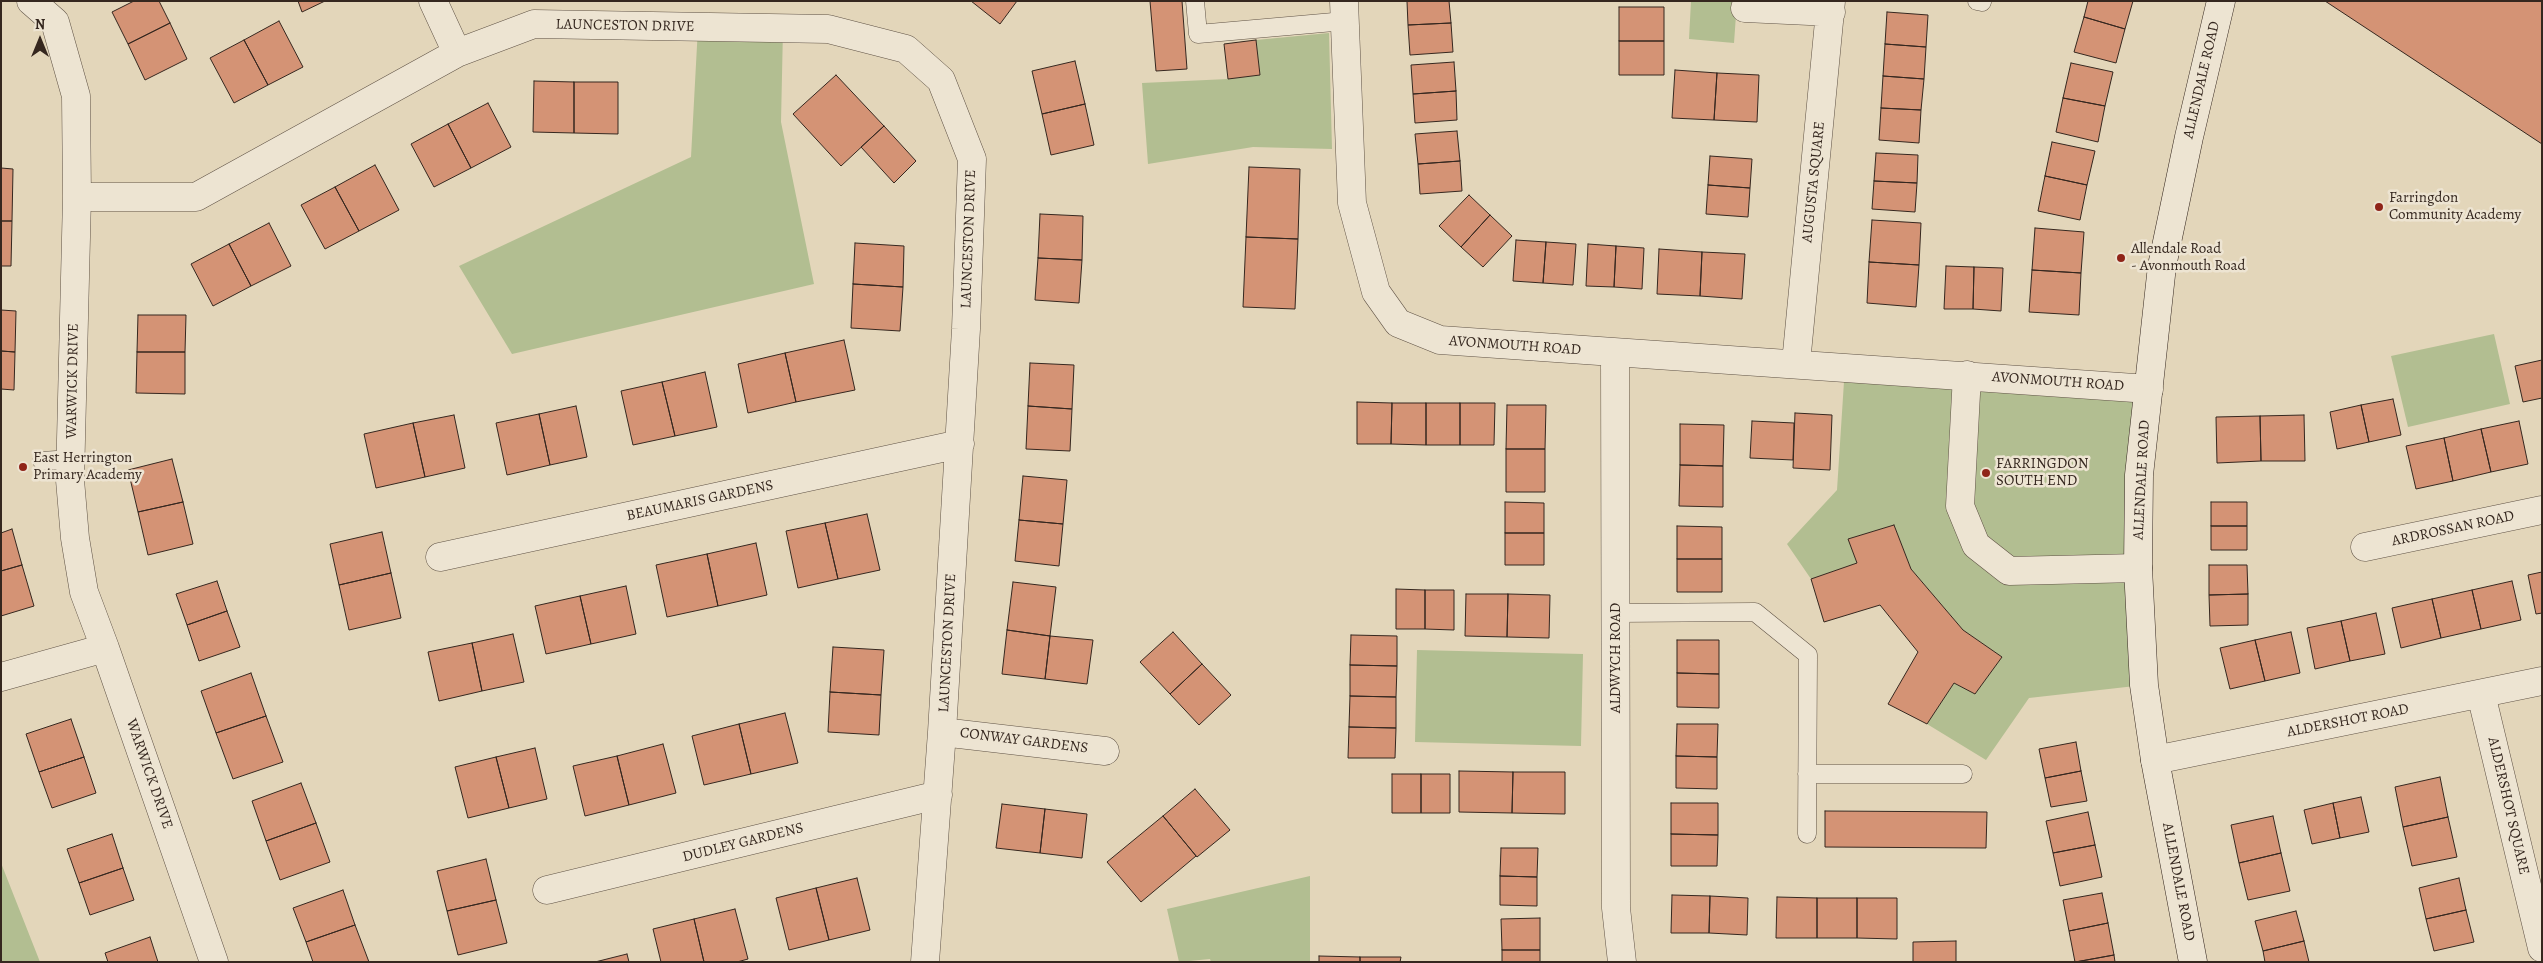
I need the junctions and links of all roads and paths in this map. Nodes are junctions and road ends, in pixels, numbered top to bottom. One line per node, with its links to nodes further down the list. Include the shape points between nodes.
1 (31, 1): 11 (street, WARWICK DRIVE, via 55,22 76,96)
2 (433, 1): 10 (street)
3 (1195, 1): 9 (lane, via 1198,34)
4 (1976, 1): 6 (lane)
5 (2221, 1): 15 (street, ALLENDALE ROAD, via 2162,266)
6 (1982, 2)
7 (1831, 7): 8 (street); 13 (street, AUGUSTA SQUARE)
8 (1746, 8)
9 (1345, 11): 12 (street, AVONMOUTH ROAD, via 1352,202 1376,292 1398,323 1440,340)
10 (457, 53): 11 (street, LAUNCESTON DRIVE, via 196,196); 16 (street, LAUNCESTON DRIVE, via 534,24 828,29 906,49 941,80 972,159)
11 (77, 196): 17 (street, WARWICK DRIVE)
12 (1616, 354): 13 (street, AVONMOUTH ROAD); 23 (street, ALDWYCH ROAD)
13 (1796, 363): 14 (street, AVONMOUTH ROAD)
14 (1967, 375): 15 (street, AVONMOUTH ROAD); 22 (street, via 1960,506 1976,545 2009,571)
15 (2149, 389): 22 (street, ALLENDALE ROAD, via 2140,475)
16 (960, 444): 21 (street, BEAUMARIS GARDENS); 28 (street, LAUNCESTON DRIVE)
17 (71, 458): 18 (lane); 24 (street, WARWICK DRIVE, via 75,538 84,592)
18 (42, 460)
19 (2542, 510): 20 (street, ARDROSSAN ROAD)
20 (2365, 547)
21 (440, 557)
22 (2138, 568): 30 (street, ALLENDALE ROAD, via 2144,685)
23 (1616, 613): 31 (lane, via 1756,612 1808,655); 39 (street, ALDWYCH ROAD, via 1616,908)
24 (106, 648): 25 (street); 37 (street, WARWICK DRIVE)
25 (1, 677)
26 (2542, 681): 27 (street, ALDERSHOT ROAD)
27 (2481, 694): 30 (street, ALDERSHOT ROAD); 36 (street, ALDERSHOT SQUARE)
28 (942, 732): 29 (street, CONWAY GARDENS); 33 (street, LAUNCESTON DRIVE)
29 (1105, 751)
30 (2155, 760): 40 (street, ALLENDALE ROAD)
31 (1808, 774): 32 (lane); 34 (lane)
32 (1963, 774)
33 (938, 795): 35 (street, DUDLEY GARDENS); 38 (street, LAUNCESTON DRIVE)
34 (1807, 834)
35 (547, 890)
36 (2542, 948)
37 (214, 962)
38 (925, 962)
39 (1622, 962)
40 (2193, 962)

